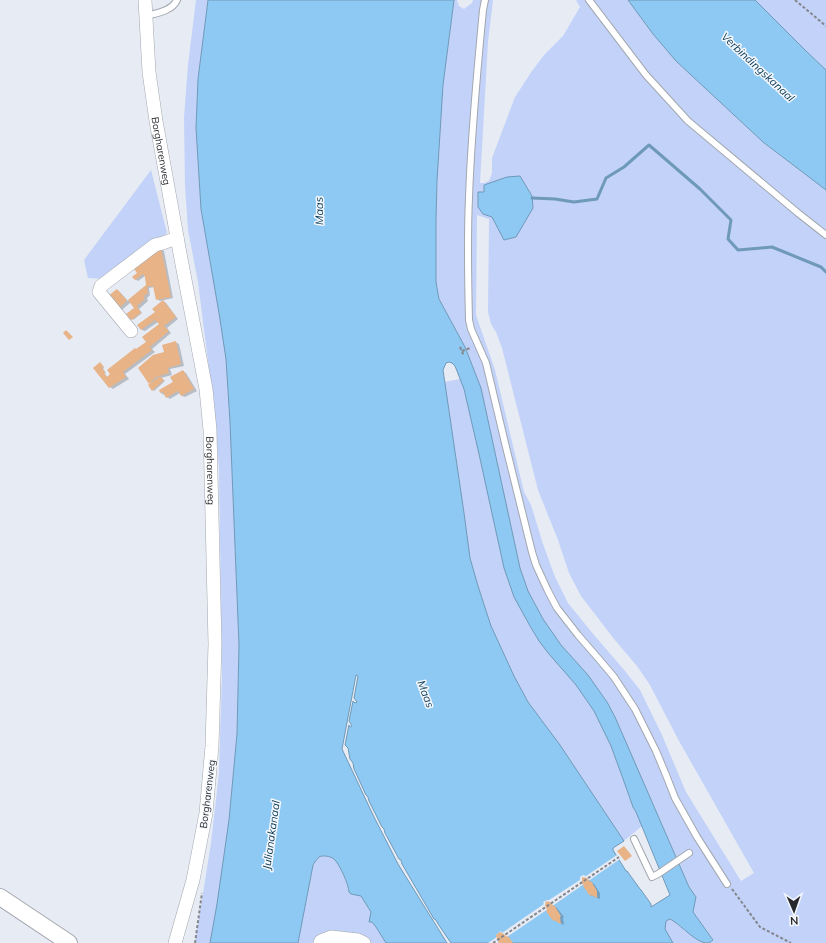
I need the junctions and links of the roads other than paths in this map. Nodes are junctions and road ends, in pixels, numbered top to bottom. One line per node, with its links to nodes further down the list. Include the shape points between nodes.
1 (145, 0): 5 (street, Borgharenweg)
2 (177, 0): 5 (lane, via 164,11)
3 (485, 0): 11 (lane, via 475,93 469,198 469,320 486,363 532,552 557,608 614,677 635,709 656,751 674,798)
4 (589, 0): 6 (lane, via 646,75 688,121)
5 (146, 16): 7 (street, Borgharenweg, via 149,72)
6 (826, 235)
7 (177, 238): 8 (street, via 155,245 101,286 99,292); 14 (street, Borgharenweg, via 206,389 210,438 216,644 212,746 206,813)
8 (131, 331)
9 (634, 839): 10 (lane, via 652,877)
10 (689, 853)
11 (727, 884)
12 (0, 897): 13 (street)
13 (69, 943)
14 (176, 943)
15 (320, 943): 16 (street, via 331,937)
16 (364, 943)

